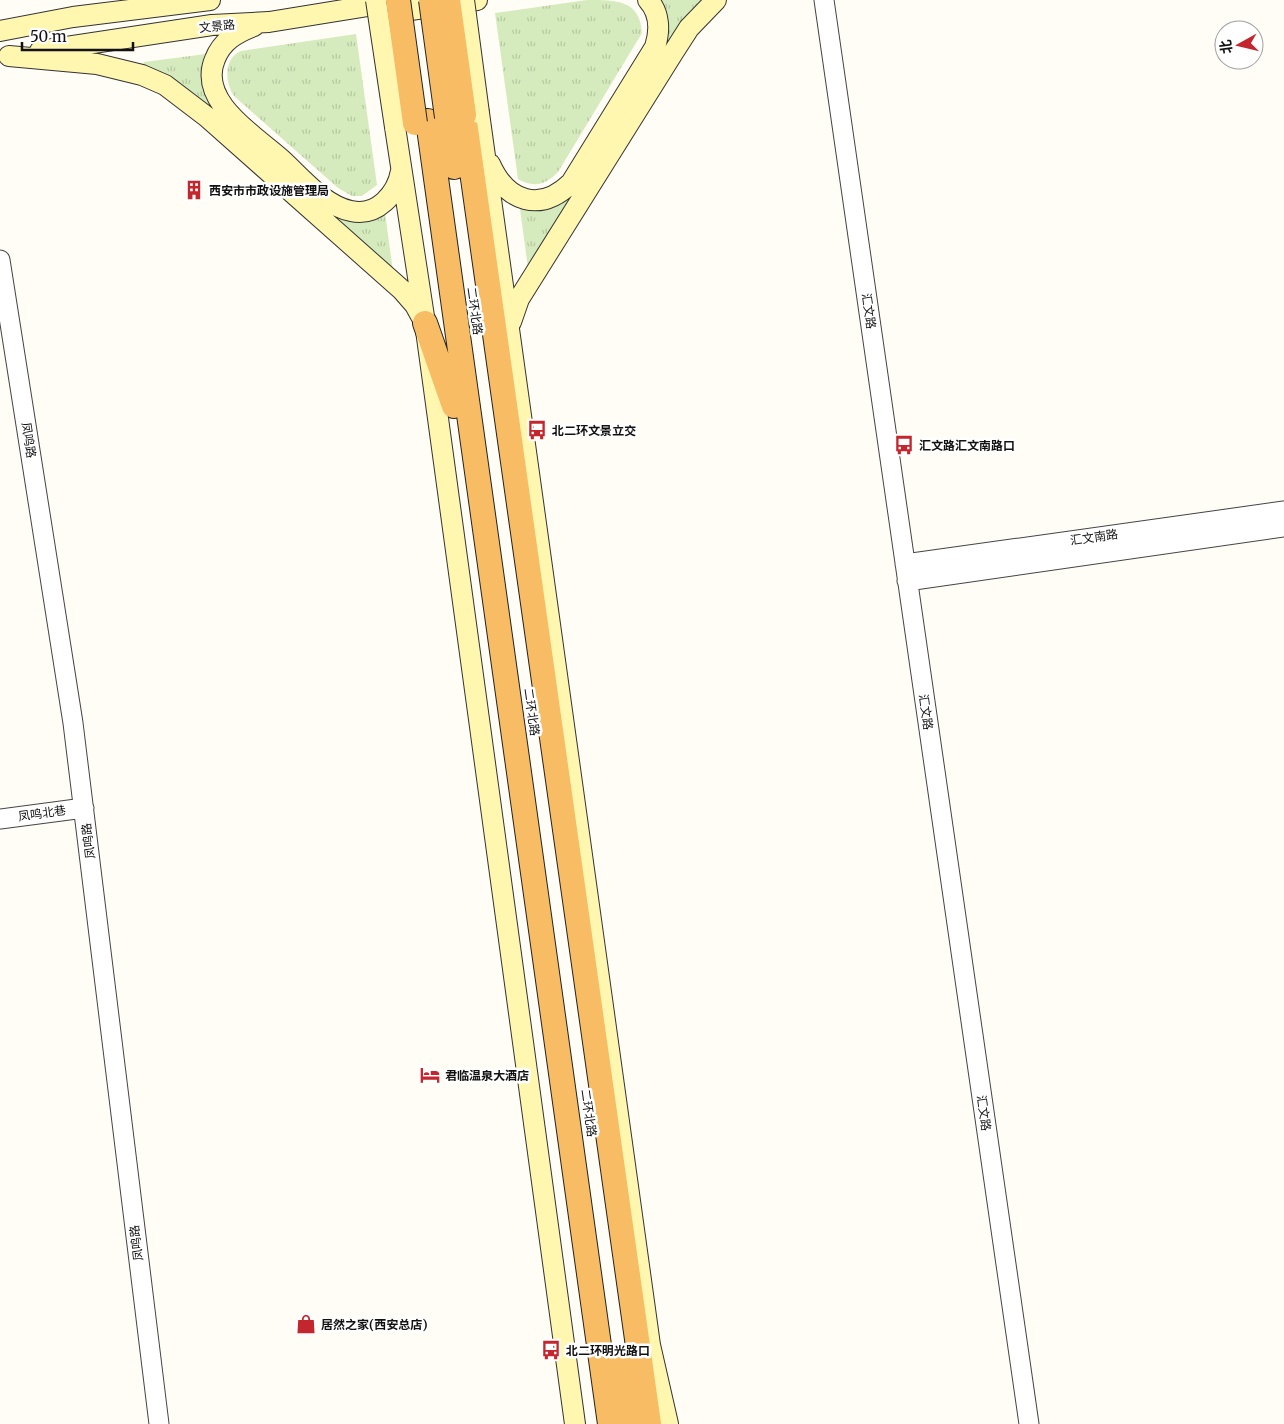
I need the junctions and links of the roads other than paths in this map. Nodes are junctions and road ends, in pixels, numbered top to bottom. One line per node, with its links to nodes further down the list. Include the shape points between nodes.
1 (90, 0): 16 (main road)
2 (210, 0): 16 (main road)
3 (376, 0): 19 (main road, bridge)
4 (398, 0): 19 (highway, bridge)
5 (405, 0): 14 (main road, 文景路)
6 (412, 0): 19 (highway, 二环北路)
7 (430, 0): 19 (highway, 二环北路, bridge)
8 (448, 0): 19 (highway, bridge)
9 (464, 0): 19 (main road, bridge)
10 (477, 0): 14 (main road, via 352,18)
11 (648, 0): 20 (main road, via 659,25 655,47 574,178 561,192 543,201 515,195 498,180)
12 (716, 0): 24 (main road, via 689,28 519,299)
13 (824, 0): 29 (street, 汇文路)
14 (294, 18): 15 (main road, 文景路)
15 (269, 22): 18 (main road, 文景路, via 212,25); 21 (main road, via 233,35 216,55 210,83 224,108 324,198 344,210 361,212 384,202 395,188)
16 (24, 26): 17 (main road)
17 (0, 30)
18 (5, 57): 23 (main road, via 97,64 142,74 165,85 207,117 402,290)
19 (438, 119): 20 (main road); 21 (main road); 25 (highway); 26 (highway); 33 (highway, 二环北路); 34 (highway, 二环北路)
20 (483, 144): 24 (main road)
21 (401, 164): 23 (main road)
22 (0, 260): 31 (street, 凤鸣路)
23 (424, 323): 26 (highway); 41 (main road)
24 (510, 327): 25 (highway); 39 (main road, via 650,1345)
25 (502, 393): 30 (highway)
26 (454, 406): 35 (highway)
27 (1284, 511): 29 (street, 汇文南路)
28 (1284, 527): 29 (street, 汇文南路)
29 (906, 572): 44 (street, 汇文路)
30 (550, 727): 33 (highway); 38 (highway)
31 (84, 808): 32 (street, 凤鸣北巷); 40 (street, 凤鸣路)
32 (0, 819)
33 (548, 819): 37 (highway, 二环北路)
34 (541, 924): 35 (highway); 37 (highway, 二环北路)
35 (534, 987): 36 (highway)
36 (541, 1035): 37 (highway); 42 (highway)
37 (576, 1096): 38 (highway); 39 (highway, 二环北路); 43 (highway, 二环北路)
38 (611, 1166): 39 (highway)
39 (649, 1423)
40 (159, 1424)
41 (576, 1424)
42 (594, 1424)
43 (610, 1424)
44 (1029, 1424)

